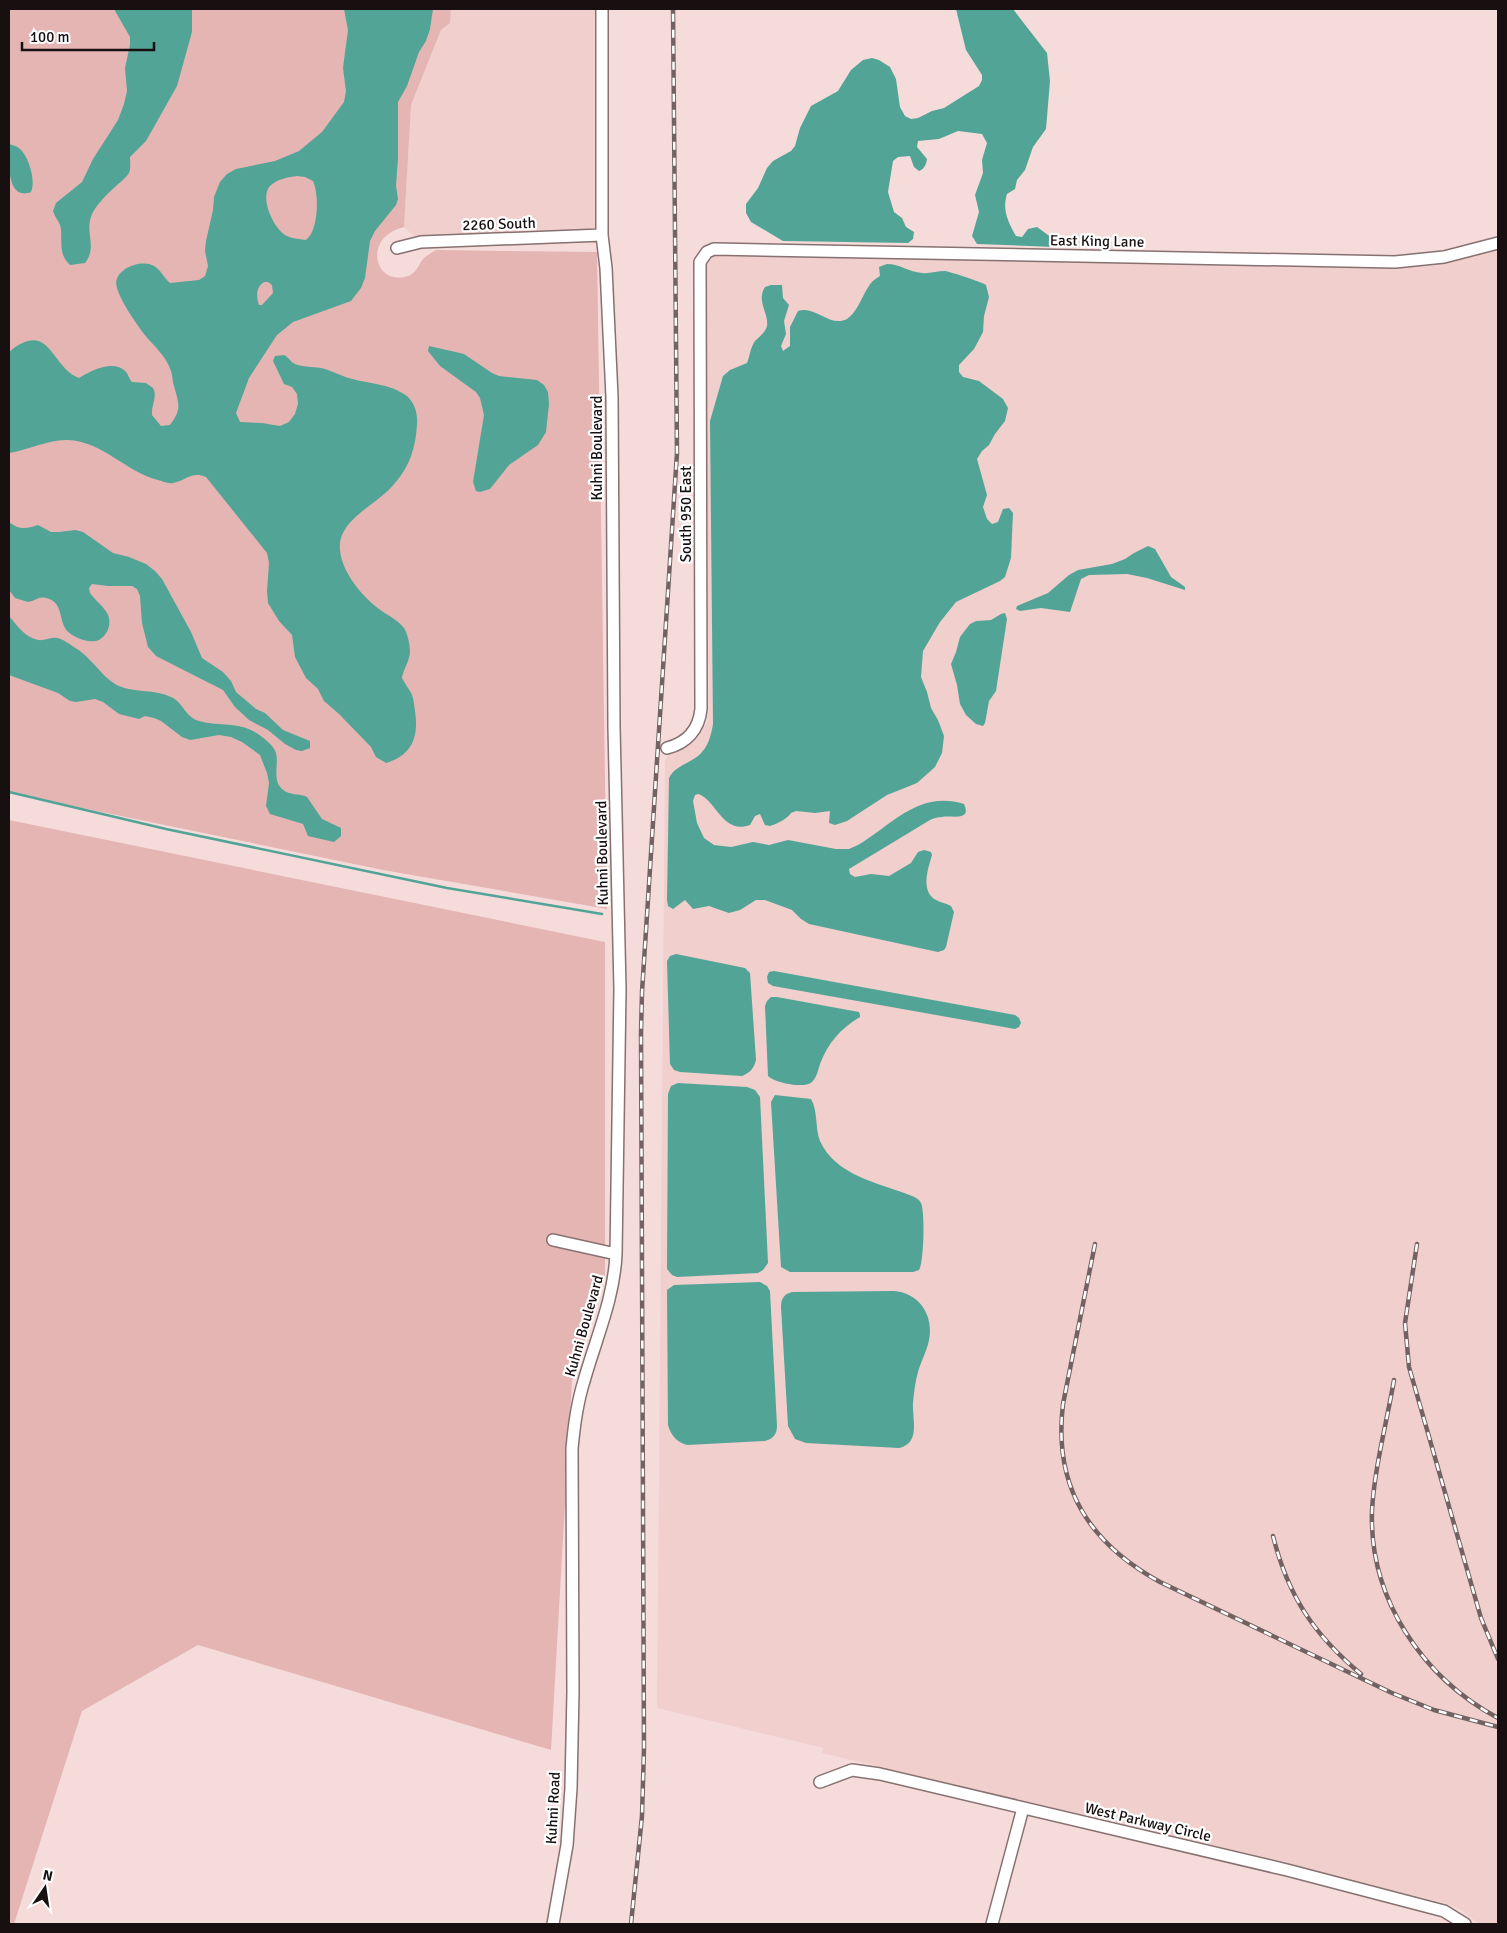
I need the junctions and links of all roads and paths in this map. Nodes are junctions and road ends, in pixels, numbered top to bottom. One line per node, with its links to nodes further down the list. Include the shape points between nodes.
1 (602, 9): 2 (street, Kuhni Boulevard)
2 (602, 235): 4 (street, 2260 South, via 421,242); 8 (street, Kuhni Boulevard, via 612,397 620,989)
3 (1498, 243): 5 (street, East King Lane, via 1444,257 1395,262 714,249 707,252)
4 (397, 248)
5 (700, 262): 6 (street, South 950 East, via 701,708 699,721 689,737)
6 (667, 748)
7 (552, 1240): 8 (street)
8 (616, 1254): 9 (street, Kuhni Boulevard, via 612,1291 576,1411 572,1449)
9 (573, 1692): 12 (street, Kuhni Road, via 567,1845)
10 (820, 1782): 11 (street, West Parkway Circle, via 852,1770)
11 (1023, 1808): 13 (street); 14 (street, West Parkway Circle, via 1287,1870 1444,1911)
12 (553, 1924)
13 (992, 1924)
14 (1465, 1924)

